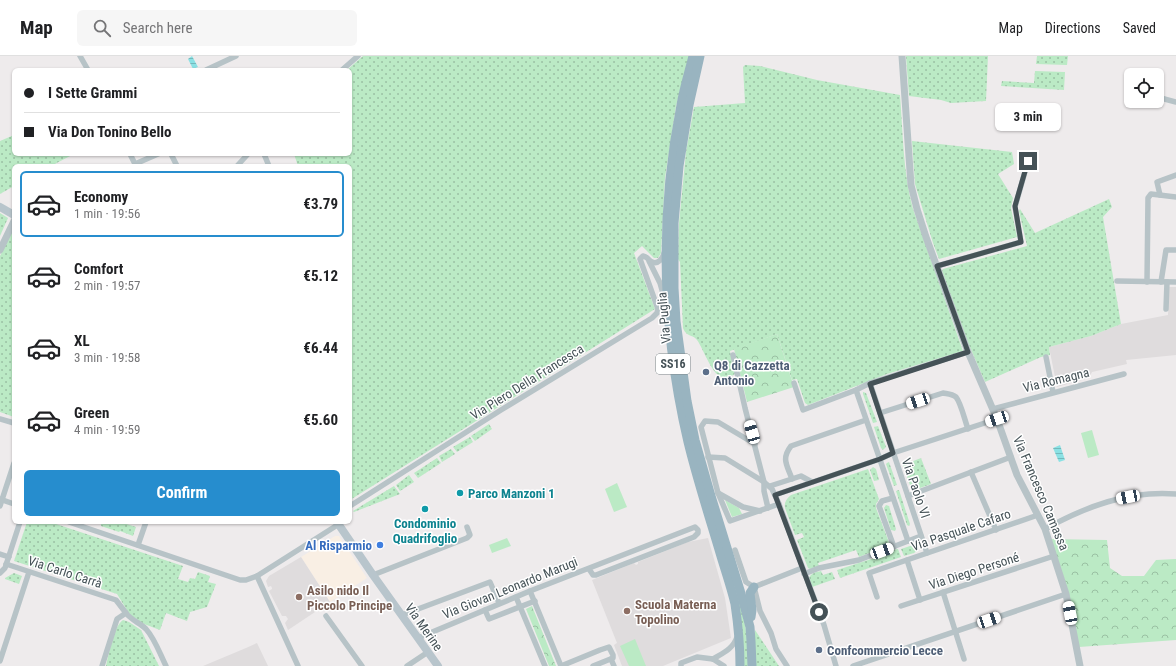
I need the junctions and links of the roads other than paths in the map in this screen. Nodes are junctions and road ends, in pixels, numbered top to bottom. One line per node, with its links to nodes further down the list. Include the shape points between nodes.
1 (80, 56): 7 (street)
2 (236, 56): 8 (street)
3 (358, 56): 9 (street)
4 (693, 56): 23 (highway, Via Puglia / SS16, via 681,105 672,165)
5 (700, 56): 115 (highway, Via Puglia / SS16, via 679,166 674,223 676,321 695,440)
6 (902, 56): 27 (street, Via Francesco Camassa, via 911,185)
7 (87, 68)
8 (210, 68)
9 (344, 68)
10 (1164, 99): 11 (street)
11 (1176, 102)
12 (154, 156): 15 (street)
13 (246, 156): 16 (street)
14 (1028, 161): 27 (street, via 1015,206 1021,242)
15 (137, 164)
16 (239, 164)
17 (1176, 175): 18 (street, via 1157,182)
18 (1160, 195): 19 (street); 29 (street, via 1151,194 1148,198)
19 (1176, 196)
20 (0, 207): 21 (main road)
21 (12, 214)
22 (12, 225): 24 (street)
23 (666, 236): 26 (street, Via Piero Della Francesca, via 664,256 655,263); 33 (highway, Via Puglia / SS16)
24 (0, 250)
25 (1176, 250): 30 (street, via 1166,250)
26 (649, 260): 33 (street); 68 (street, Via Piero Della Francesca, via 643,256 640,259 658,309 652,318)
27 (937, 266): 34 (street, Via Francesco Camassa)
28 (1117, 281): 29 (street)
29 (1147, 282): 30 (street)
30 (1164, 282): 31 (street); 32 (street)
31 (1176, 282)
32 (1166, 309)
33 (668, 311): 116 (highway, Via Puglia / SS16, via 678,395 688,442 733,596)
34 (968, 352): 39 (street); 42 (street, Via Francesco Camassa)
35 (734, 355): 49 (street)
36 (1046, 357): 41 (street)
37 (1124, 374): 41 (street, Via Romagna)
38 (794, 383): 40 (street, via 803,410)
39 (870, 384): 40 (street); 43 (street, Via Paolo VI)
40 (856, 390): 46 (street, Via Paolo VI)
41 (1053, 392): 42 (street, Via Romagna)
42 (993, 409): 45 (street, Via Francesco Camassa)
43 (880, 413): 48 (street, via 943,393 950,394 958,401); 50 (street, Via Paolo VI)
44 (0, 419): 47 (street)
45 (997, 419): 48 (street); 52 (street, Via Francesco Camassa)
46 (866, 420): 53 (street, Via Paolo VI); 56 (street, via 791,446 784,460)
47 (12, 422)
48 (968, 429): 50 (street)
49 (755, 444): 51 (street, via 718,422 705,421 701,427); 57 (street)
50 (893, 453): 53 (street); 63 (street, Via Paolo VI)
51 (708, 457): 57 (street, via 726,458); 61 (street)
52 (1011, 457): 55 (street); 71 (street, Via Francesco Camassa, via 1017,475)
53 (880, 459): 58 (street); 64 (street, Via Paolo VI)
54 (12, 469): 65 (street)
55 (970, 472): 63 (street); 79 (street)
56 (792, 479): 58 (street, via 801,476); 59 (street)
57 (764, 482): 59 (street); 60 (street)
58 (812, 482): 59 (street)
59 (772, 490): 60 (street); 67 (street)
60 (764, 491): 69 (street)
61 (718, 493): 70 (street, via 743,507); 70 (street, via 730,521)
62 (1176, 494): 78 (street, via 1120,498 1074,514)
63 (908, 496): 80 (street, Via Paolo VI)
64 (893, 498): 81 (street, Via Paolo VI); 83 (street, Via Paolo VI, via 882,501 879,506)
65 (1, 501): 66 (street)
66 (12, 504)
67 (779, 504): 69 (street); 93 (street)
68 (352, 505)
69 (768, 508): 70 (street)
70 (760, 511)
71 (1038, 515): 78 (street, Via Francesco Camassa); 79 (street, Via Pasquale Cafaro)
72 (19, 524): 88 (street)
73 (75, 524): 82 (street)
74 (145, 524): 82 (street)
75 (336, 524): 99 (street)
76 (339, 524): 98 (main road, Via Merine)
77 (467, 527): 98 (street, via 470,536 467,538)
78 (1045, 529): 89 (street, Via Francesco Camassa)
79 (996, 530): 86 (street, Via Pasquale Cafaro)
80 (921, 536): 81 (street); 86 (street, Via Paolo VI)
81 (908, 542): 83 (street)
82 (138, 545): 99 (street, via 240,580)
83 (894, 547): 97 (street, via 859,560 819,568)
84 (735, 550): 100 (street, via 746,582)
85 (633, 552): 90 (street); 90 (street, Via Giovan Leonardo Marugi, via 695,527 698,530 694,537); 94 (street, Via Giovan Leonardo Marugi)
86 (927, 553): 91 (street, Via Pasquale Cafaro)
87 (0, 554): 88 (street)
88 (9, 556): 92 (street)
89 (1054, 556): 102 (street, Via Diego Personé); 103 (street, Via Francesco Camassa)
90 (635, 560): 94 (street, Via Giovan Leonardo Marugi, via 596,575)
91 (906, 560): 105 (street, Via Pasquale Cafaro, via 869,573); 106 (street)
92 (6, 564): 95 (street, Via Carlo Carrà); 96 (street)
93 (802, 568): 97 (street); 100 (street)
94 (589, 569): 101 (street, Via Giovan Leonardo Marugi)
95 (30, 572): 112 (street, Via Carlo Carrà, via 116,600); 123 (street)
96 (0, 573)
97 (804, 574): 139 (street, via 824,625)
98 (373, 575): 113 (main road, Via Merine)
99 (257, 576): 126 (street)
100 (754, 587): 115 (highway, via 750,593); 138 (street, via 760,611 776,649)
101 (530, 591): 104 (street, Via Giovan Leonardo Marugi); 107 (street)
102 (943, 592): 106 (street, Via Diego Personé); 117 (street)
103 (1066, 594): 117 (street); 141 (street, Via Francesco Camassa)
104 (516, 597): 108 (street, Via Giovan Leonardo Marugi); 110 (street)
105 (877, 597)
106 (920, 600): 109 (street, Via Diego Personé)
107 (535, 601): 110 (street); 131 (street)
108 (499, 604): 111 (street, Via Giovan Leonardo Marugi); 113 (street, via 490,582)
109 (901, 606)
110 (520, 607): 111 (street, via 489,619); 130 (street)
111 (485, 610): 118 (street, Via Giovan Leonardo Marugi)
112 (126, 613): 124 (street, via 117,619); 125 (street, via 145,629)
113 (402, 615): 118 (main road, Via Merine)
114 (326, 616): 127 (street)
115 (750, 627): 137 (highway, Via Puglia / SS16)
116 (738, 631): 121 (street, via 735,642 728,651); 136 (highway, Via Puglia / SS16)
117 (956, 632): 122 (street); 140 (street)
118 (418, 638): 119 (main road, Via Merine)
119 (428, 652): 128 (street); 129 (main road, Via Merine)
120 (611, 659): 131 (street, via 611,648 606,647); 132 (street); 133 (street)
121 (713, 659): 134 (street, via 697,657 681,663); 135 (street)
122 (964, 659)
123 (0, 661)
124 (102, 666)
125 (166, 666)
126 (298, 666)
127 (362, 666)
128 (408, 666)
129 (438, 666)
130 (545, 666)
131 (561, 666)
132 (593, 666)
133 (614, 666)
134 (680, 666)
135 (724, 666)
136 (740, 666)
137 (752, 666)
138 (787, 666)
139 (836, 666)
140 (853, 666)
141 (1080, 666)

